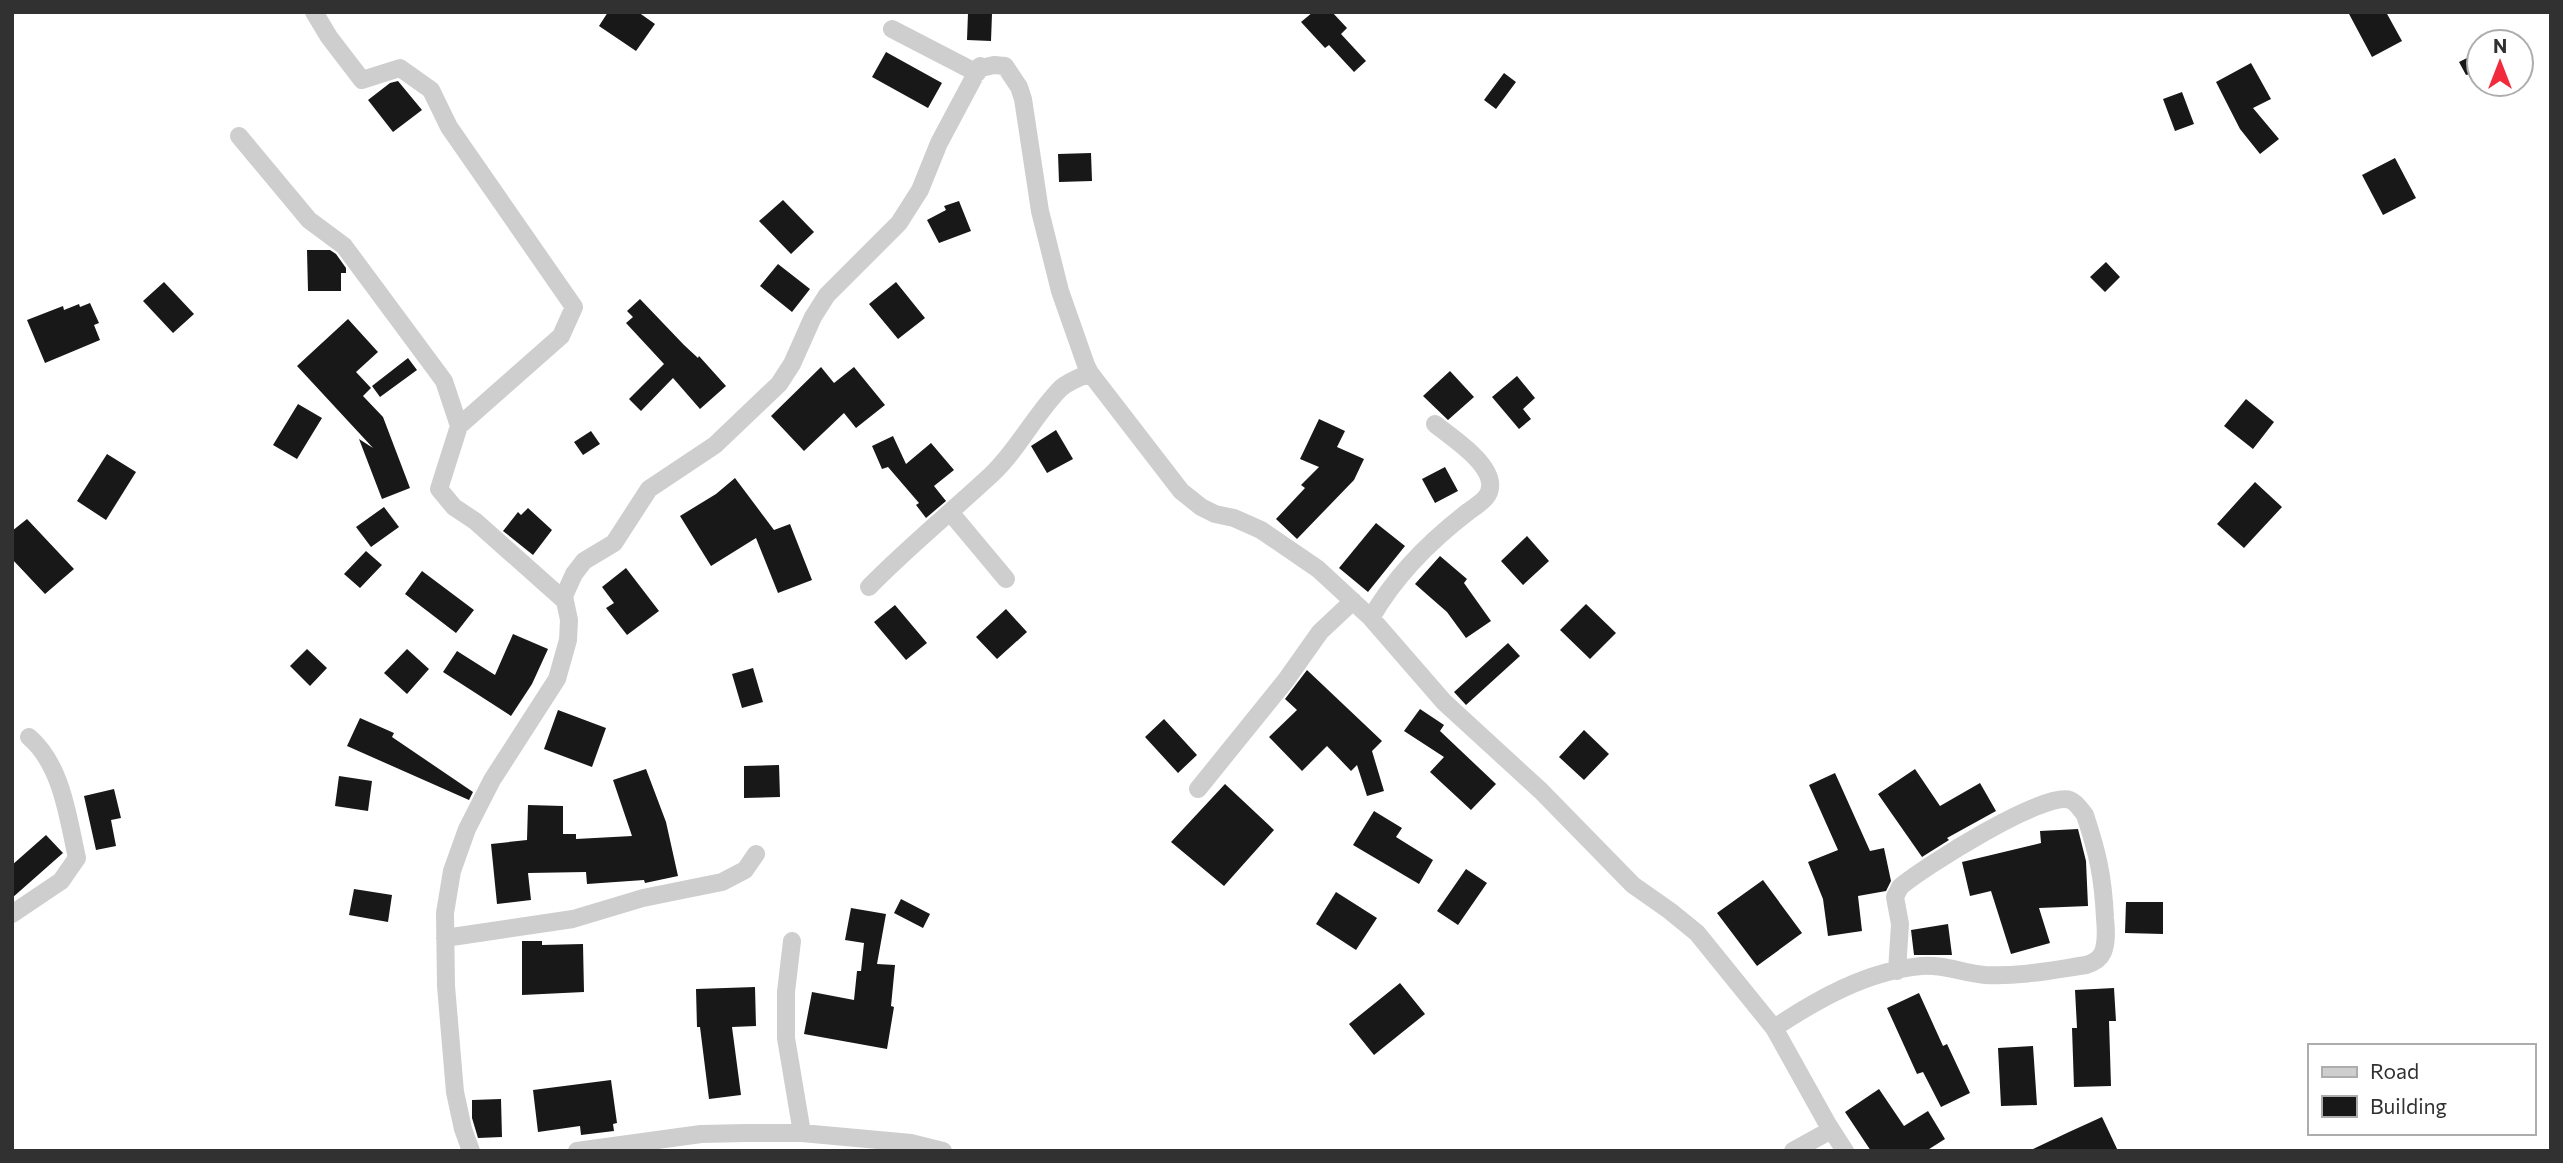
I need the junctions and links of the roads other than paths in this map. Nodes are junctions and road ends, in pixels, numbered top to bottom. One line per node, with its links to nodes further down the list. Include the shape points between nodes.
1 (314, 12): 7 (street, via 362,80 400,68 431,90 449,127 574,307 561,336)
2 (892, 29): 3 (street)
3 (977, 73): 5 (street, via 980,66 1004,66 1019,87 1040,211 1060,290); 11 (street, via 899,223 827,295 779,384 715,445 649,489 614,543 584,561)
4 (239, 136): 7 (street, via 309,220 344,246 444,381)
5 (1090, 373): 8 (street, via 1062,386 992,474); 12 (street, via 1181,491 1215,514 1261,530 1318,569)
6 (1435, 424): 13 (street, via 1486,469 1490,488 1481,503 1406,568)
7 (458, 425): 11 (street, via 439,489 454,508 475,521)
8 (950, 512): 9 (street); 10 (street)
9 (1006, 579)
10 (869, 587)
11 (565, 601): 18 (street, via 569,620 564,660 467,829 452,871 444,913)
12 (1353, 601): 13 (street); 15 (street, via 1320,632)
13 (1371, 618): 21 (street, via 1444,702 1541,791 1633,885 1697,933)
14 (29, 737): 17 (street, via 44,750 61,790 78,858 61,881)
15 (1198, 789)
16 (756, 854): 18 (street, via 744,870 722,882 643,898 573,919)
17 (12, 914)
18 (445, 939): 24 (street, via 455,1092)
19 (792, 941): 23 (street, via 786,1038)
20 (1898, 971): 20 (street, via 1900,925 1895,897 1900,887 1970,840 2028,810 2066,799 2081,808 2101,863 2104,886 2105,941 2098,958 2086,965 2001,975 1933,966); 21 (street, via 1848,986)
21 (1774, 1028): 22 (street)
22 (1831, 1130): 27 (street); 28 (street)
23 (802, 1133): 25 (street, via 701,1134); 26 (street, via 911,1143)
24 (471, 1151)
25 (577, 1151)
26 (943, 1151)
27 (1793, 1151)
28 (1845, 1151)

